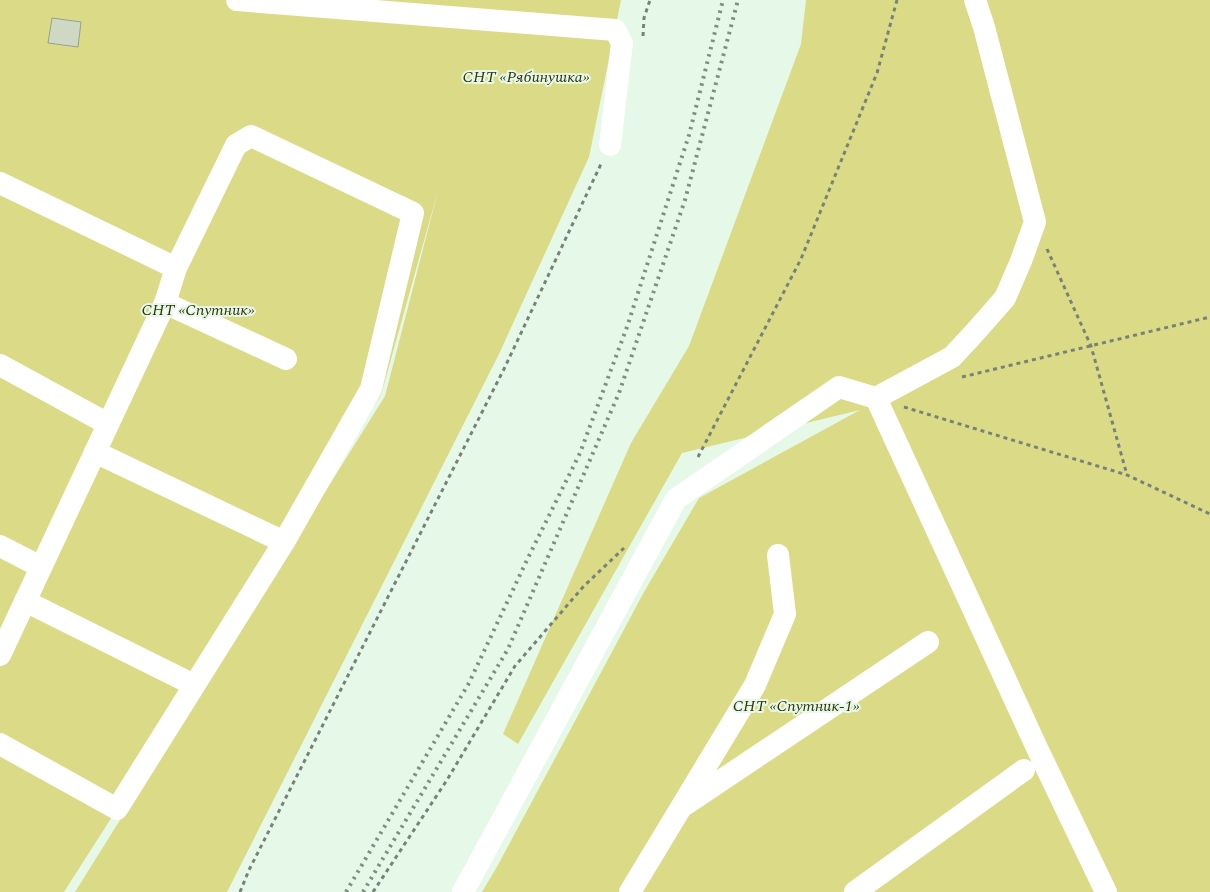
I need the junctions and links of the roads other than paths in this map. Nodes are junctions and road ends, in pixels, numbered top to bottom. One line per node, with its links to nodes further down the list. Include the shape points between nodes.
1 (237, 0): 3 (street, via 615,30 622,43)
2 (975, 0): 9 (street, via 1035,222 1005,298 952,357)
3 (610, 144)
4 (0, 183): 5 (street)
5 (176, 268): 6 (street); 12 (street, via 236,145 251,136 413,213 371,389)
6 (165, 303): 7 (street); 10 (street)
7 (286, 359)
8 (0, 365): 10 (street)
9 (876, 398): 23 (street, via 839,387 676,499); 26 (street)
10 (108, 424): 11 (street)
11 (95, 452): 12 (street); 15 (street)
12 (284, 542): 19 (street)
13 (0, 546): 15 (street)
14 (778, 556): 22 (street, via 785,614 755,685)
15 (41, 567): 16 (street)
16 (25, 601): 18 (street); 19 (street)
17 (928, 642): 22 (street)
18 (0, 655)
19 (194, 685): 20 (street, via 117,809)
20 (0, 744)
21 (1024, 770): 25 (street)
22 (681, 808): 24 (street)
23 (471, 889)
24 (630, 892)
25 (855, 892)
26 (1106, 892)

